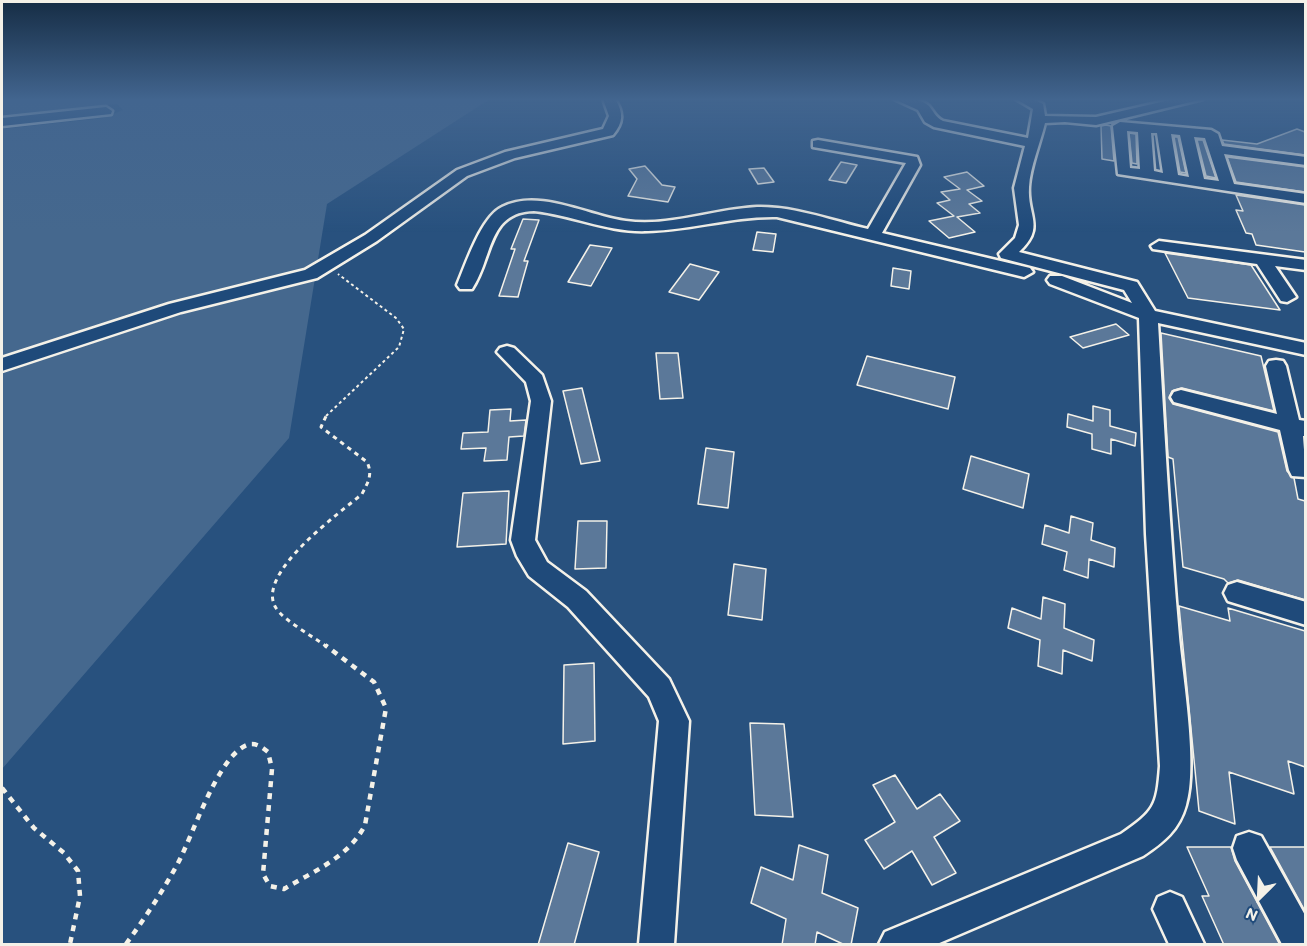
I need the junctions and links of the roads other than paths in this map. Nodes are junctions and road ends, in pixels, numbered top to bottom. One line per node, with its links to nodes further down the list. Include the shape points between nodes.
1 (561, 143): 26 (street, via 510,155 462,173 372,238 298,279 175,308)
2 (1033, 143): 23 (street, via 1021,188 1027,225 1022,240 1007,255 1131,286)
3 (1121, 143): 12 (street, via 1123,171)
4 (1145, 143): 12 (street)
5 (1165, 143): 13 (street)
6 (1189, 143): 14 (street)
7 (1214, 143): 10 (street)
8 (818, 144): 17 (street, via 912,160 913,165)
9 (1305, 161): 10 (street)
10 (1221, 168): 11 (street); 14 (street); 15 (street); 16 (street)
11 (1305, 172)
12 (1147, 174): 13 (street)
13 (1171, 178): 14 (street)
14 (1197, 182)
15 (1305, 184)
16 (1305, 199)
17 (873, 236): 21 (street, via 768,211 750,210 666,225 628,226 548,208 518,207 505,210 496,220); 23 (street, via 1057,280)
18 (1159, 246): 19 (street)
19 (1262, 259): 20 (street); 22 (street)
20 (1305, 265)
21 (466, 285)
22 (1287, 297)
23 (1148, 315): 24 (street); 36 (street, via 1158,534 1175,766 1173,804 1159,827 1132,845)
24 (1305, 349)
25 (507, 352): 35 (street, via 535,381 541,400 524,540 529,556 538,569 577,599 659,688 674,721)
26 (2, 365)
27 (1276, 366): 29 (street)
28 (1180, 397): 29 (street)
29 (1297, 427): 30 (street)
30 (1300, 470)
31 (1237, 593): 32 (street)
32 (1305, 614)
33 (1249, 848): 38 (street)
34 (1170, 909): 37 (street)
35 (657, 945)
36 (897, 945)
37 (1187, 945)
38 (1301, 945)

